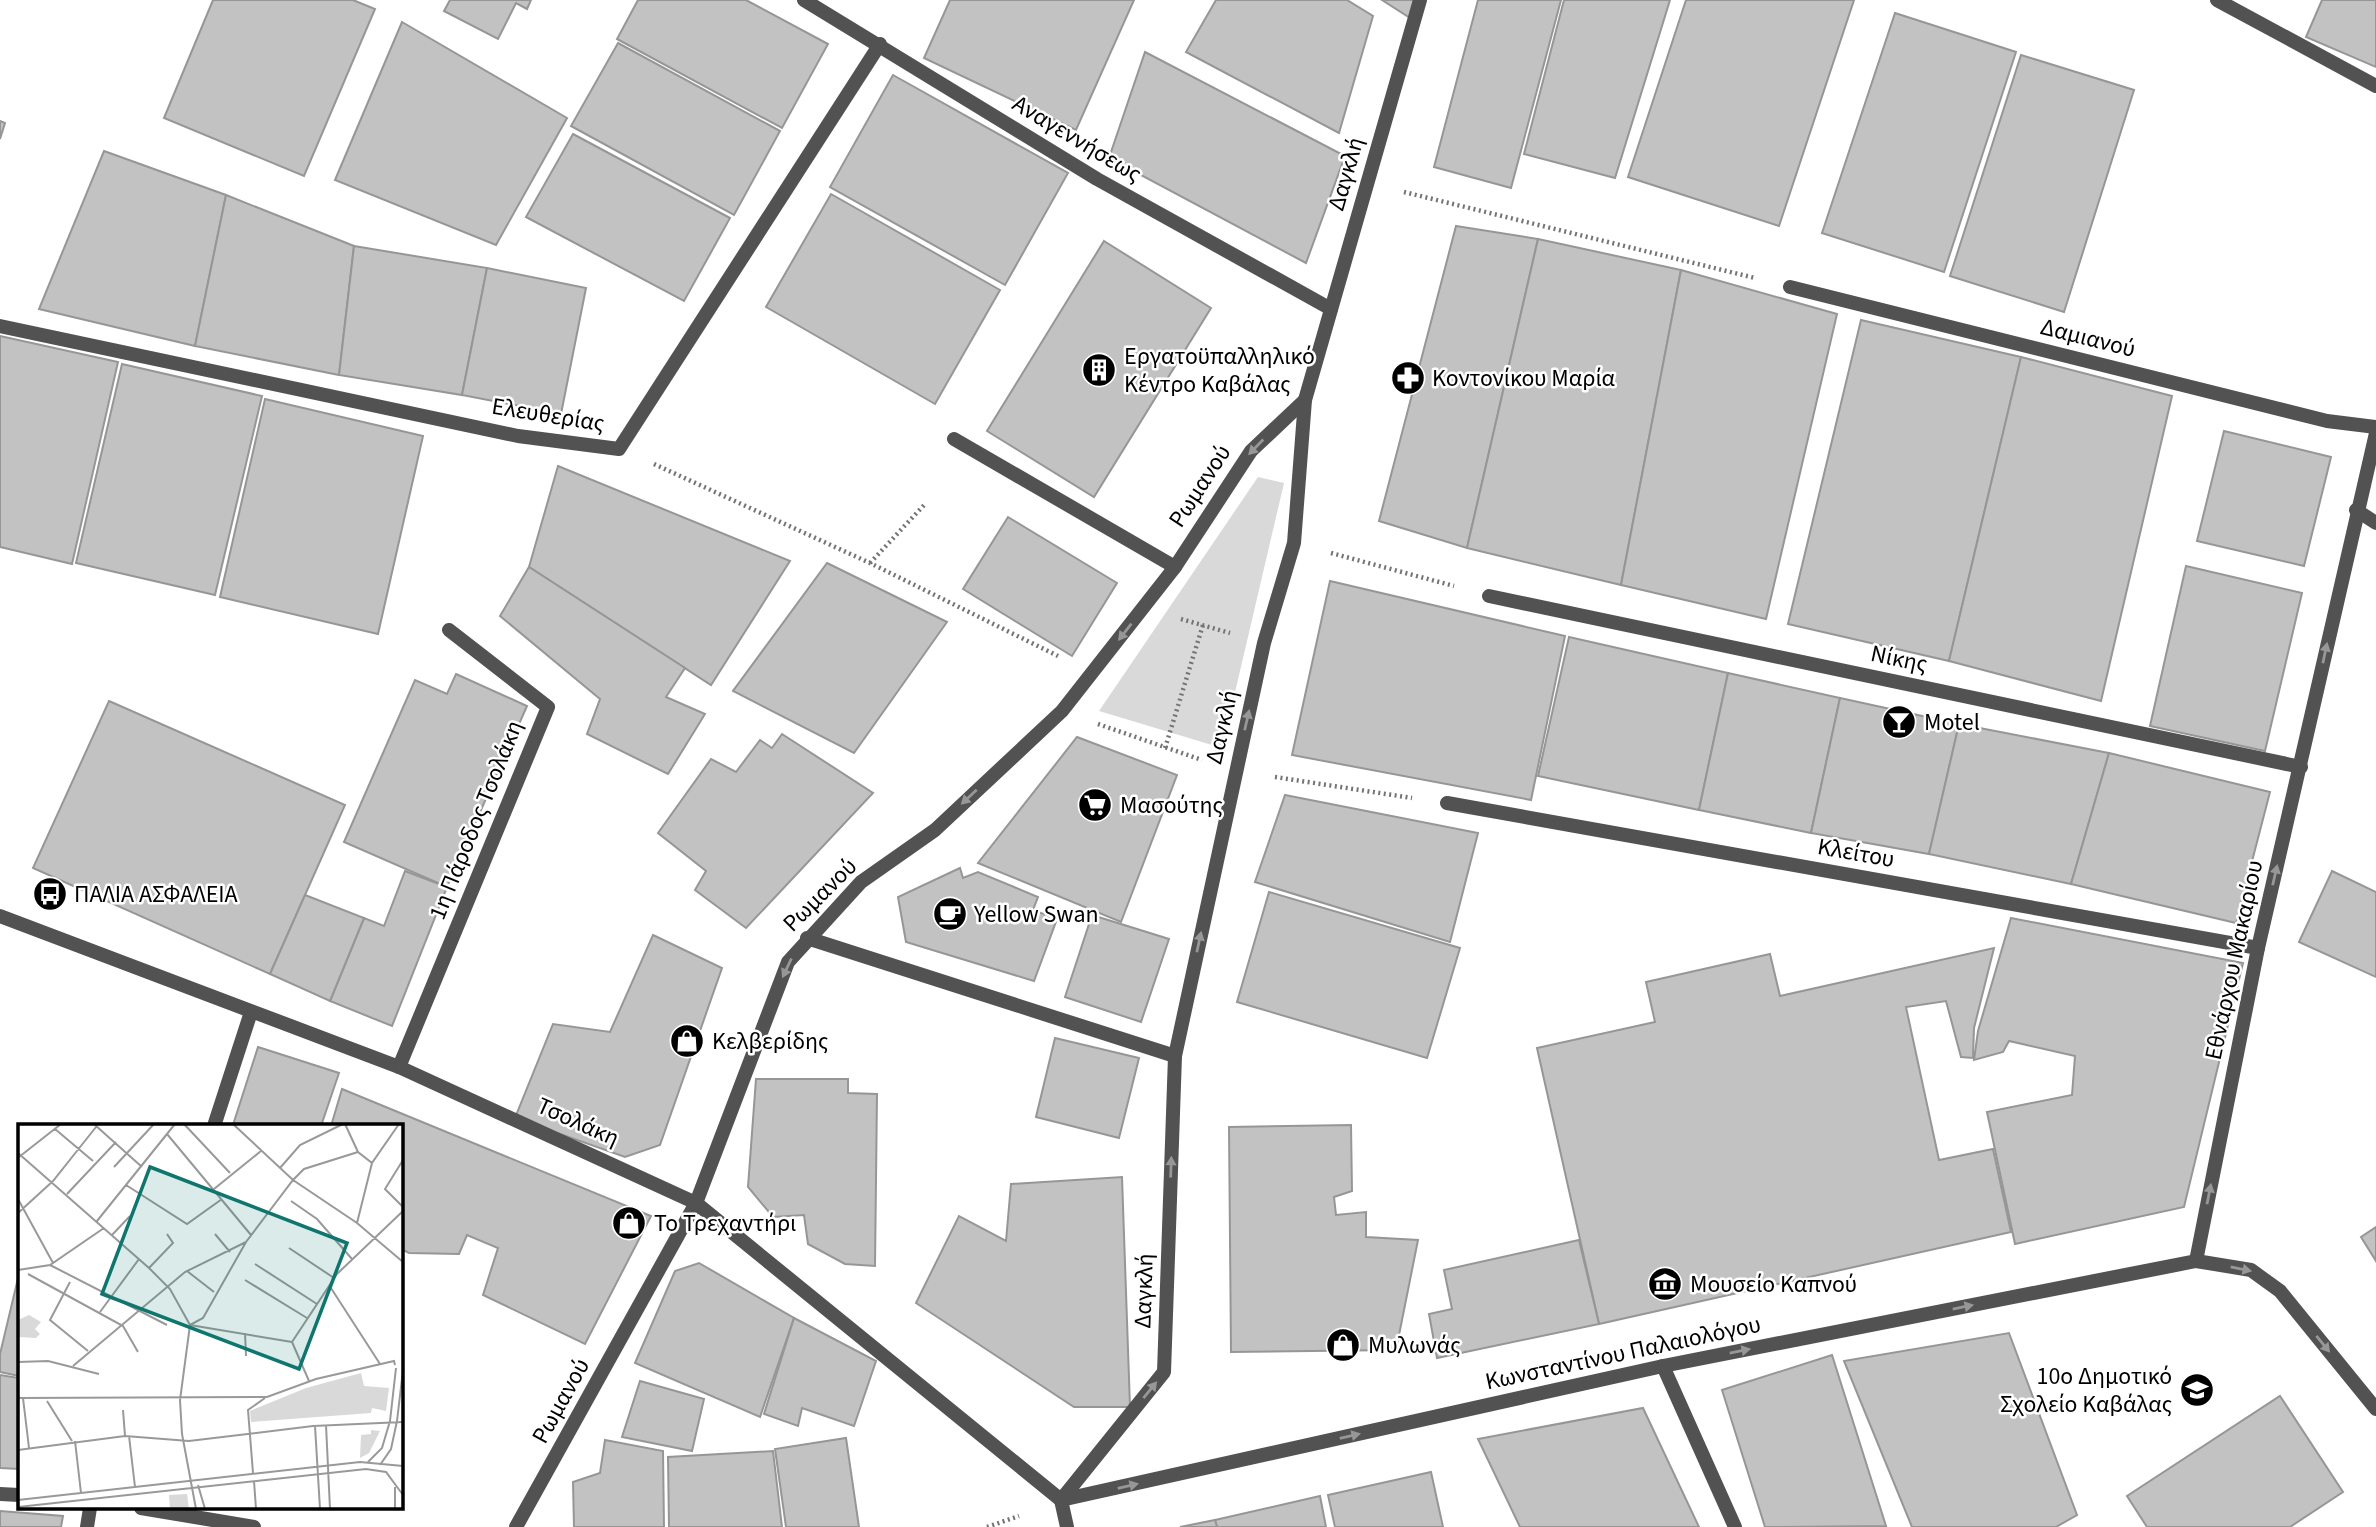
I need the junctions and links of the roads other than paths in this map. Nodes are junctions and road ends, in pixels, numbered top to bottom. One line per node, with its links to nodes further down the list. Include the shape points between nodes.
1 (804, 0): 4 (street, Αναγεννήσεως)
2 (1420, 0): 7 (street, Δαγκλή)
3 (2217, 0): 5 (street)
4 (880, 44): 7 (street, Αναγεννήσεως, via 1097,179); 8 (street, Ελευθερίας, via 619,449 518,436)
5 (2376, 86)
6 (1790, 287): 10 (street, Δαμιανού, via 2327,421)
7 (1331, 309): 9 (street, Δαγκλή)
8 (0, 326)
9 (1306, 400): 15 (street, Ρωμανού, one-way to 15, via 1251,451); 24 (street, Δαγκλή, one-way to 9, via 1264,643 1294,543)
10 (2376, 426)
11 (2376, 433): 13 (street, Εθνάρχου Μακαρίου)
12 (954, 439): 15 (street)
13 (2356, 510): 14 (street); 18 (street, Εθνάρχου Μακαρίου, one-way to 13)
14 (2376, 523)
15 (1175, 566): 21 (street, Ρωμανού, one-way to 21, via 1062,711 935,830 861,882)
16 (1489, 596): 18 (street, Νίκης)
17 (449, 630): 25 (street, 1η Πάροδος Τσολάκη, via 548,707)
18 (2301, 767): 22 (street, Εθνάρχου Μακαρίου, one-way to 18)
19 (1447, 803): 22 (street, Κλείτου)
20 (0, 916): 23 (street, Τσολάκη)
21 (807, 938): 24 (street); 27 (street, Ρωμανού, one-way to 27, via 788,962)
22 (2258, 948): 28 (street, Εθνάρχου Μακαρίου, one-way to 22)
23 (251, 1012): 25 (street, Τσολάκη); 26 (street)
24 (1175, 1056): 33 (street, Δαγκλή, one-way to 24, via 1164,1372)
25 (399, 1068): 27 (street, Τσολάκη)
26 (215, 1124)
27 (696, 1203): 33 (street, Τσολάκη); 36 (street, Ρωμανού)
28 (2196, 1261): 29 (street, Κωνσταντίνου Παλαιολόγου, one-way to 28); 30 (street, one-way to 30, via 2251,1270 2280,1291)
29 (1663, 1366): 33 (street, Κωνσταντίνου Παλαιολόγου, one-way to 29); 38 (street)
30 (2376, 1409)
31 (0, 1494): 32 (street)
32 (18, 1495)
33 (1061, 1500): 37 (street)
34 (153, 1510): 35 (street)
35 (254, 1527)
36 (516, 1527)
37 (1067, 1527)
38 (1735, 1527)

